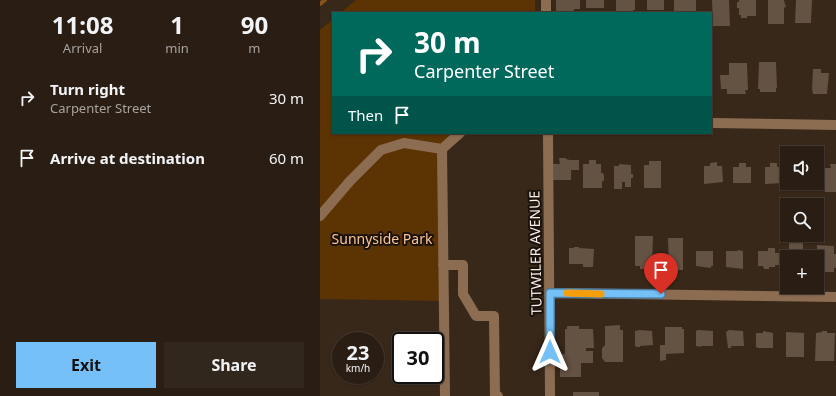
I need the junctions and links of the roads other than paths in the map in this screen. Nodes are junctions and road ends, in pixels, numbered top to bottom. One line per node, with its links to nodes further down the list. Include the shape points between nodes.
1 (546, 0): 2 (street)
2 (546, 12)
3 (712, 123): 4 (street)
4 (836, 126)
5 (459, 134): 7 (street)
6 (548, 134): 10 (street, TUTWILER AVENUE)
7 (442, 149): 8 (street, via 404,143 382,150 350,181); 9 (street)
8 (320, 216)
9 (443, 265): 12 (street); 13 (street, via 463,265 463,294 476,316 494,316 495,396)
10 (550, 293): 11 (street); 14 (street, TUTWILER AVENUE)
11 (836, 296)
12 (445, 396)
13 (498, 396)
14 (550, 396)

